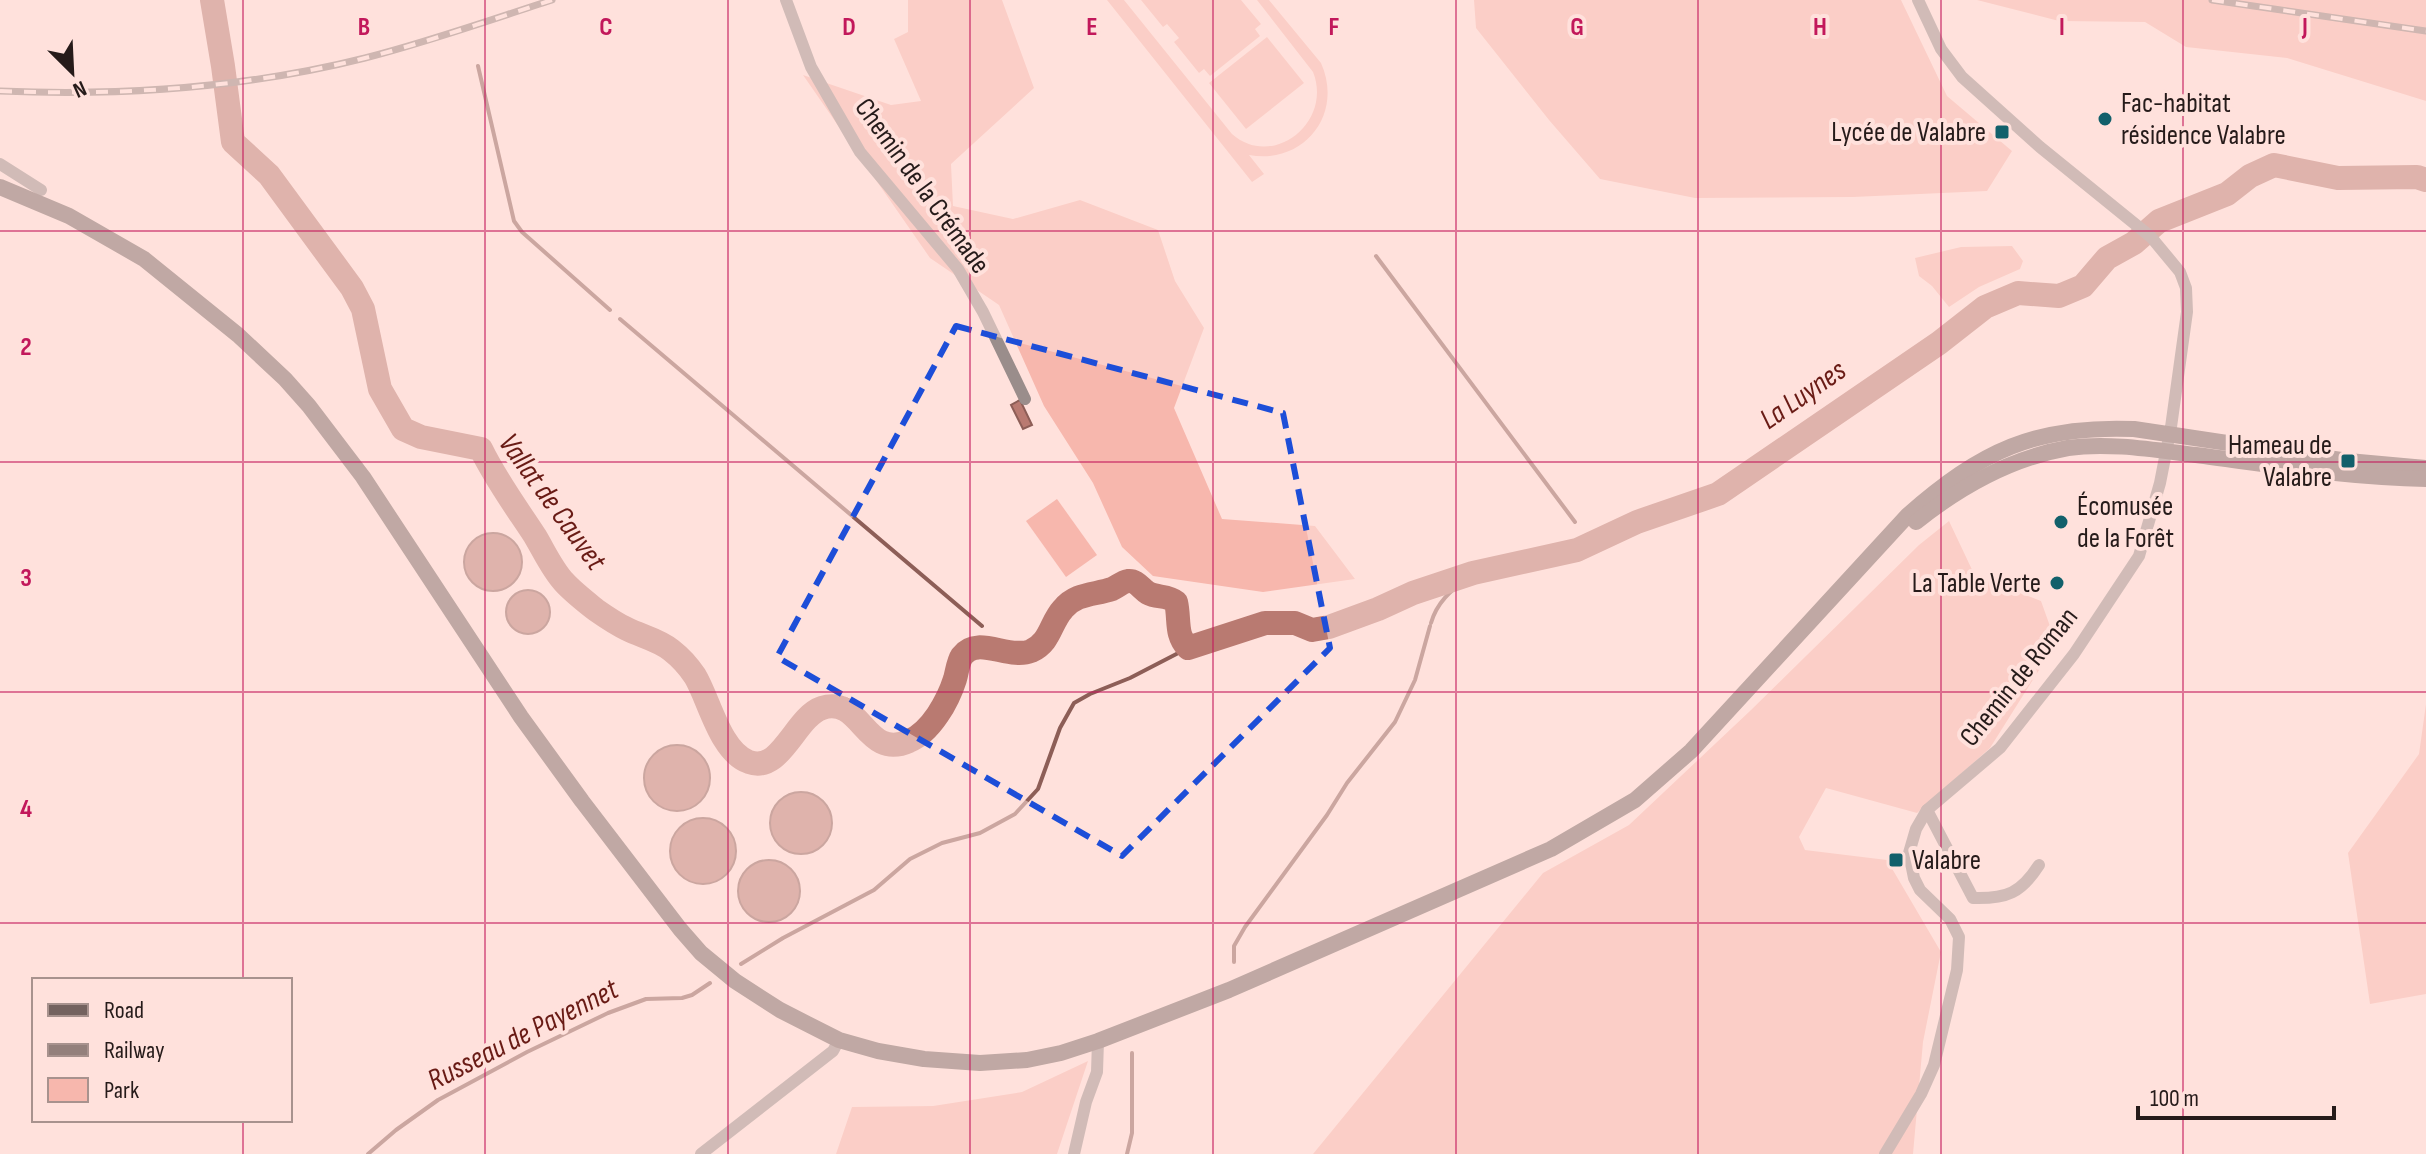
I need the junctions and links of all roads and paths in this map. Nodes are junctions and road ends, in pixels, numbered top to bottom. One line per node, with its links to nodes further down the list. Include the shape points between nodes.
1 (786, 0): 6 (street, Chemin de la Crémade, via 811,67 860,152 958,269)
2 (1918, 0): 7 (street, Chemin de Roman, via 1941,49 1962,77 2151,237 2180,272 2187,312)
3 (0, 164): 5 (street)
4 (0, 189): 12 (main road, via 69,216 144,259 285,379 363,477 521,717 680,929 735,981)
5 (41, 190)
6 (1025, 399)
7 (2169, 438): 8 (main road); 9 (main road, via 2365,476); 10 (street, Chemin de Roman, via 2139,556 2000,748); 13 (main road, via 2119,429 2072,430 2003,449 1968,468 1898,525 1691,751 1604,820 1451,894)
8 (2426, 468)
9 (2426, 479)
10 (1927, 810): 11 (street, via 1973,898 2006,895 2026,884); 16 (street, Chemin de Roman, via 1909,860 1920,890 1950,919 1959,937 1957,970 1934,1065)
11 (2039, 865)
12 (839, 1040): 13 (main road, via 908,1056 980,1063 1027,1060); 14 (street, via 833,1051)
13 (1098, 1041): 15 (street, via 1097,1072)
14 (701, 1154)
15 (1074, 1154)
16 (1885, 1154)

